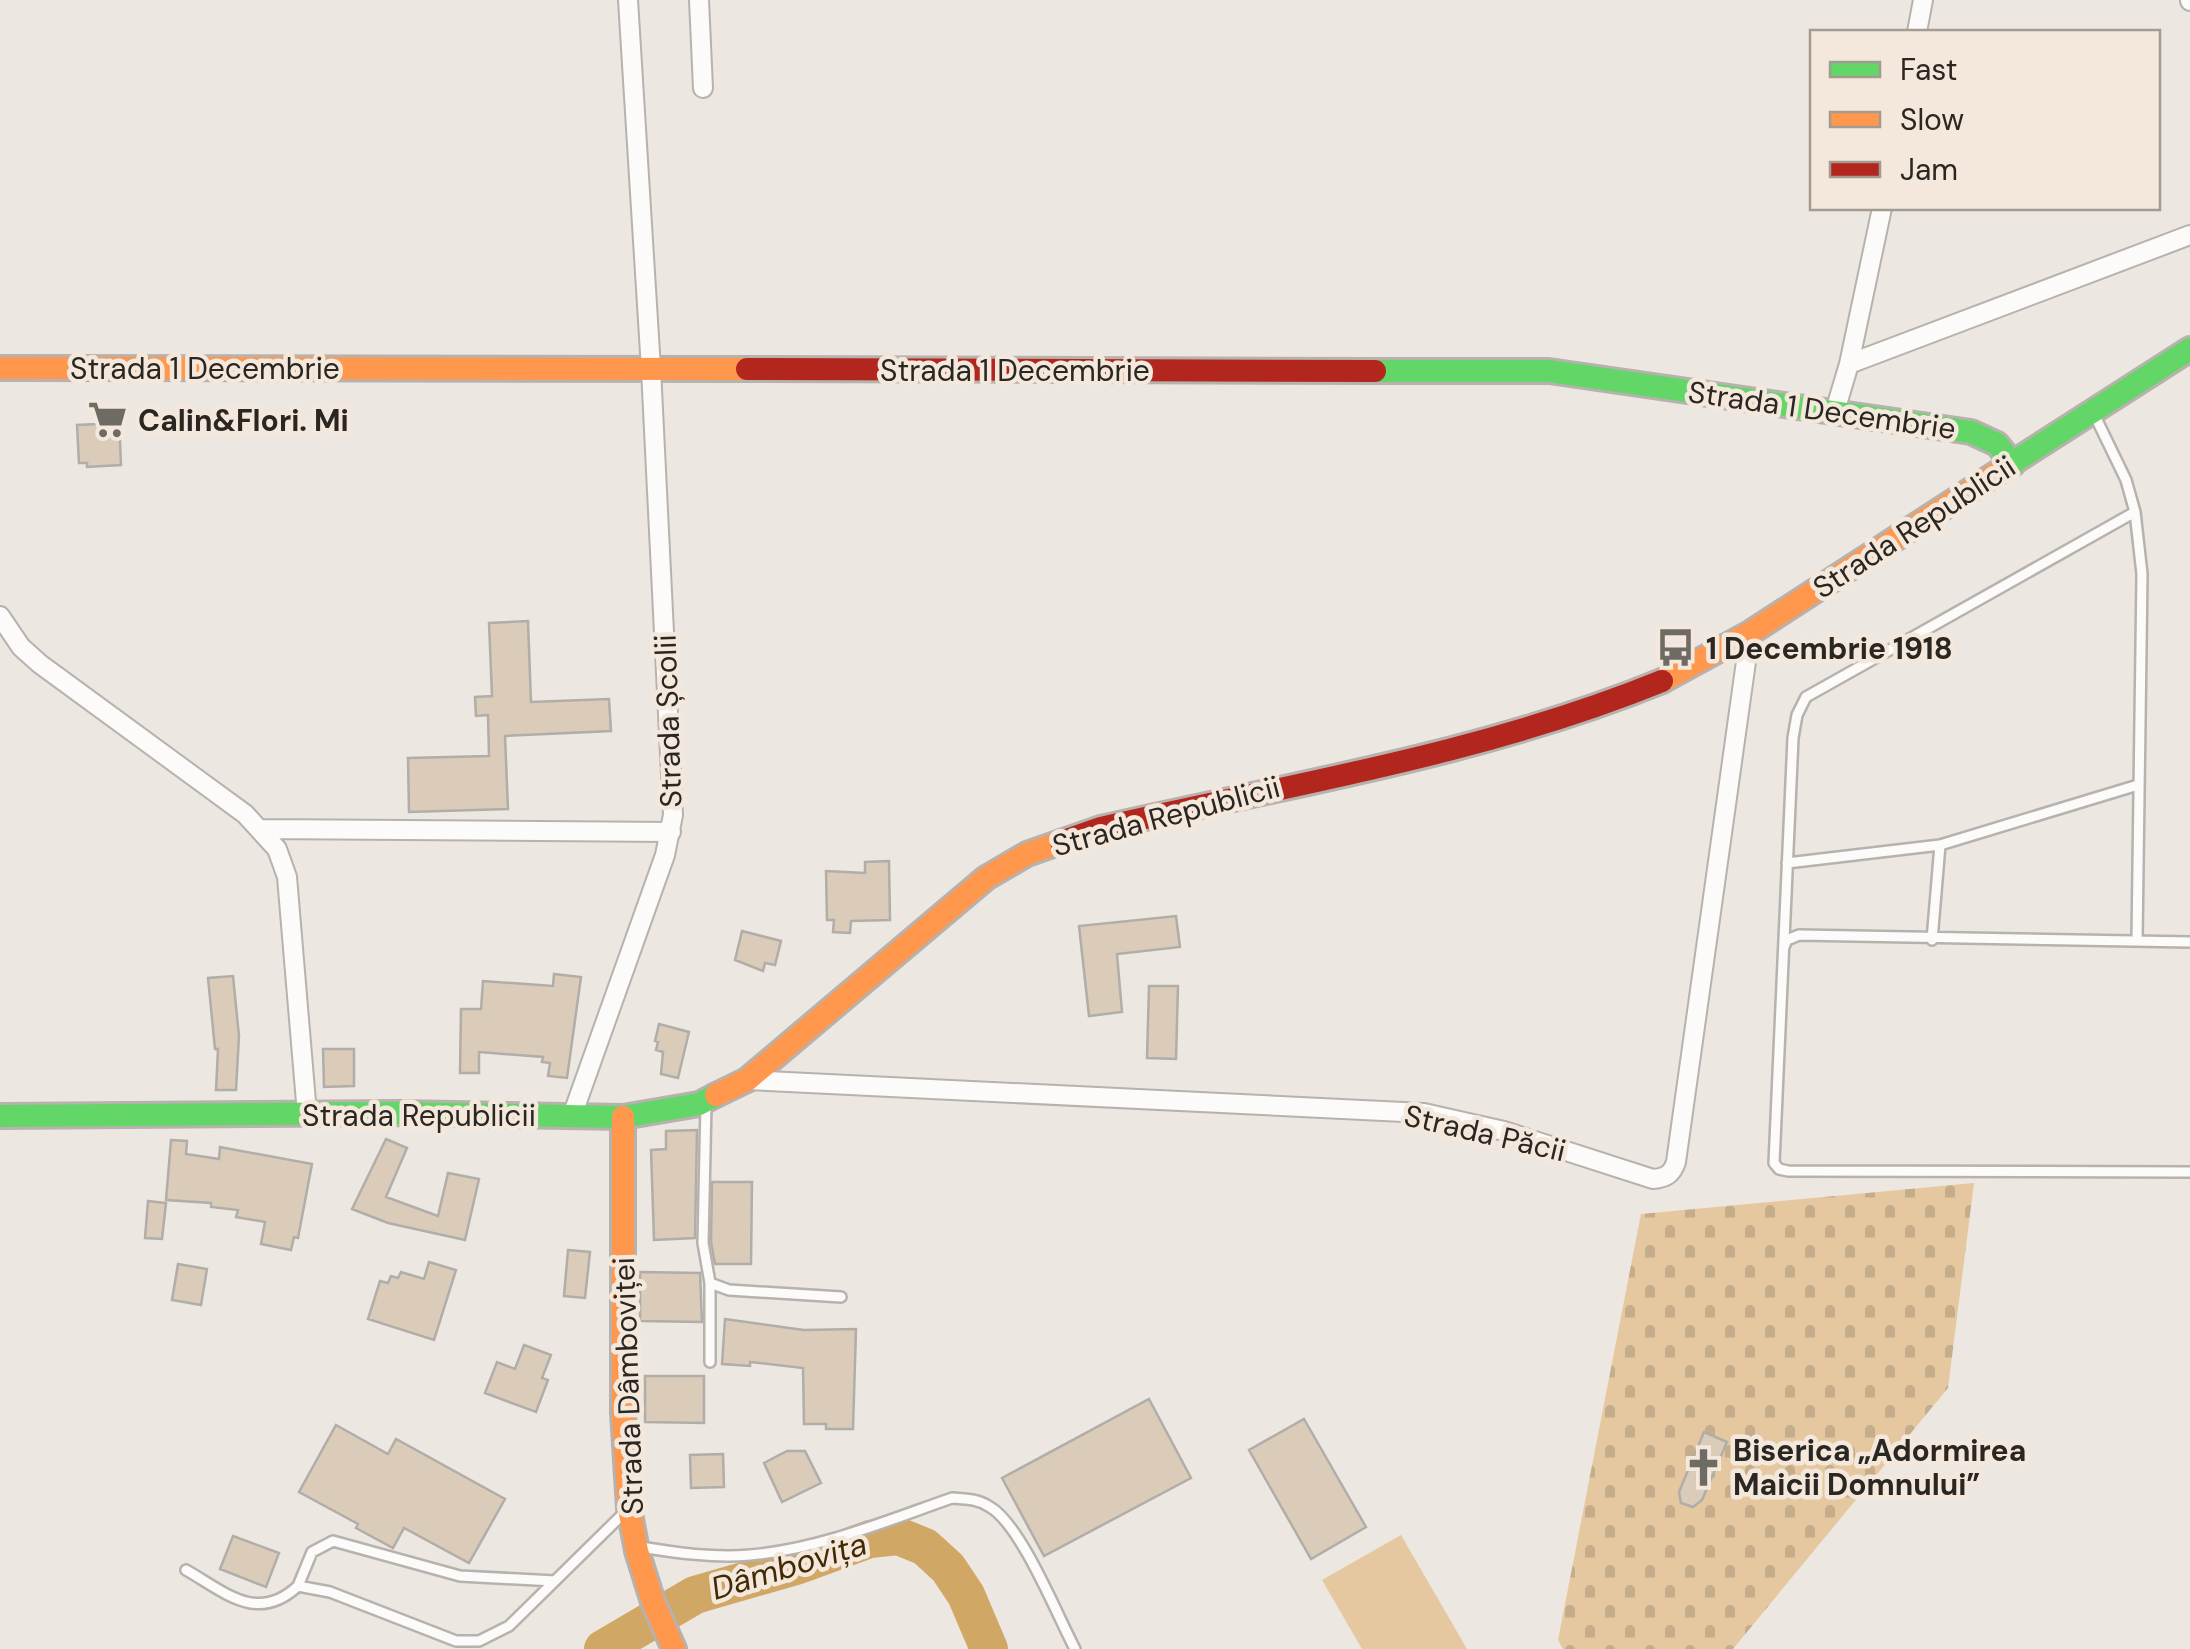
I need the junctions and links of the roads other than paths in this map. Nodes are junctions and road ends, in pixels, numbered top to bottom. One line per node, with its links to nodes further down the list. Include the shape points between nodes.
1 (628, 0): 11 (street, Strada Școlii)
2 (699, 0): 5 (street)
3 (1923, 0): 4 (street)
4 (1917, 30)
5 (703, 88)
6 (1882, 210): 9 (street)
7 (2190, 235): 9 (street)
8 (2190, 349): 13 (street, Strada Republicii)
9 (1849, 364): 12 (street)
10 (0, 368): 11 (street, Strada 1 Decembrie)
11 (652, 369): 12 (street, Strada 1 Decembrie, via 1549,371); 20 (street, Strada Școlii)
12 (1836, 411): 14 (street, Strada 1 Decembrie, via 1983,435)
13 (2092, 412): 14 (street, Strada Republicii); 15 (lane, via 2126,480)
14 (2013, 464): 17 (street, Strada Republicii)
15 (2134, 512): 18 (lane, via 2142,574); 22 (lane, via 1806,697 1794,738)
16 (0, 616): 19 (street, via 40,664)
17 (1750, 633): 27 (street, Strada Republicii, via 1640,692 1550,721 1101,828 1027,854 968,892); 27 (street, Strada Păcii, via 1676,1162 1662,1178 1424,1113)
18 (2138, 785): 21 (lane); 24 (lane)
19 (261, 829): 20 (street); 29 (street, via 287,877)
20 (671, 832): 31 (street, Strada Școlii)
21 (1940, 845): 22 (lane); 23 (lane)
22 (1787, 863): 26 (lane)
23 (1932, 940): 24 (lane); 26 (lane, via 1798,935)
24 (2138, 940): 25 (lane)
25 (2190, 942)
26 (1783, 949): 33 (lane, via 1774,1164 1779,1169)
27 (747, 1080): 28 (street, Strada Republicii)
28 (706, 1102): 32 (street, Strada Republicii); 34 (lane, via 703,1243)
29 (308, 1114): 30 (street, Strada Republicii); 31 (street, Strada Republicii)
30 (0, 1116)
31 (572, 1116): 32 (street, Strada Republicii)
32 (623, 1116): 37 (street, Strada Dâmboviței)
33 (2190, 1172)
34 (710, 1282): 35 (lane, via 729,1290); 36 (lane)
35 (841, 1297)
36 (710, 1362)
37 (628, 1508): 38 (street, Strada Dâmboviței); 40 (lane)
38 (637, 1549): 42 (street, Strada Dâmboviței); 43 (lane, via 750,1555 826,1542 952,1498 974,1499 1014,1532)
39 (186, 1570): 41 (lane, via 252,1604 278,1601)
40 (555, 1580): 41 (lane, via 460,1576 334,1541 312,1552); 41 (lane, via 500,1633 467,1642)
41 (298, 1586)
42 (674, 1648)
43 (1075, 1649)

